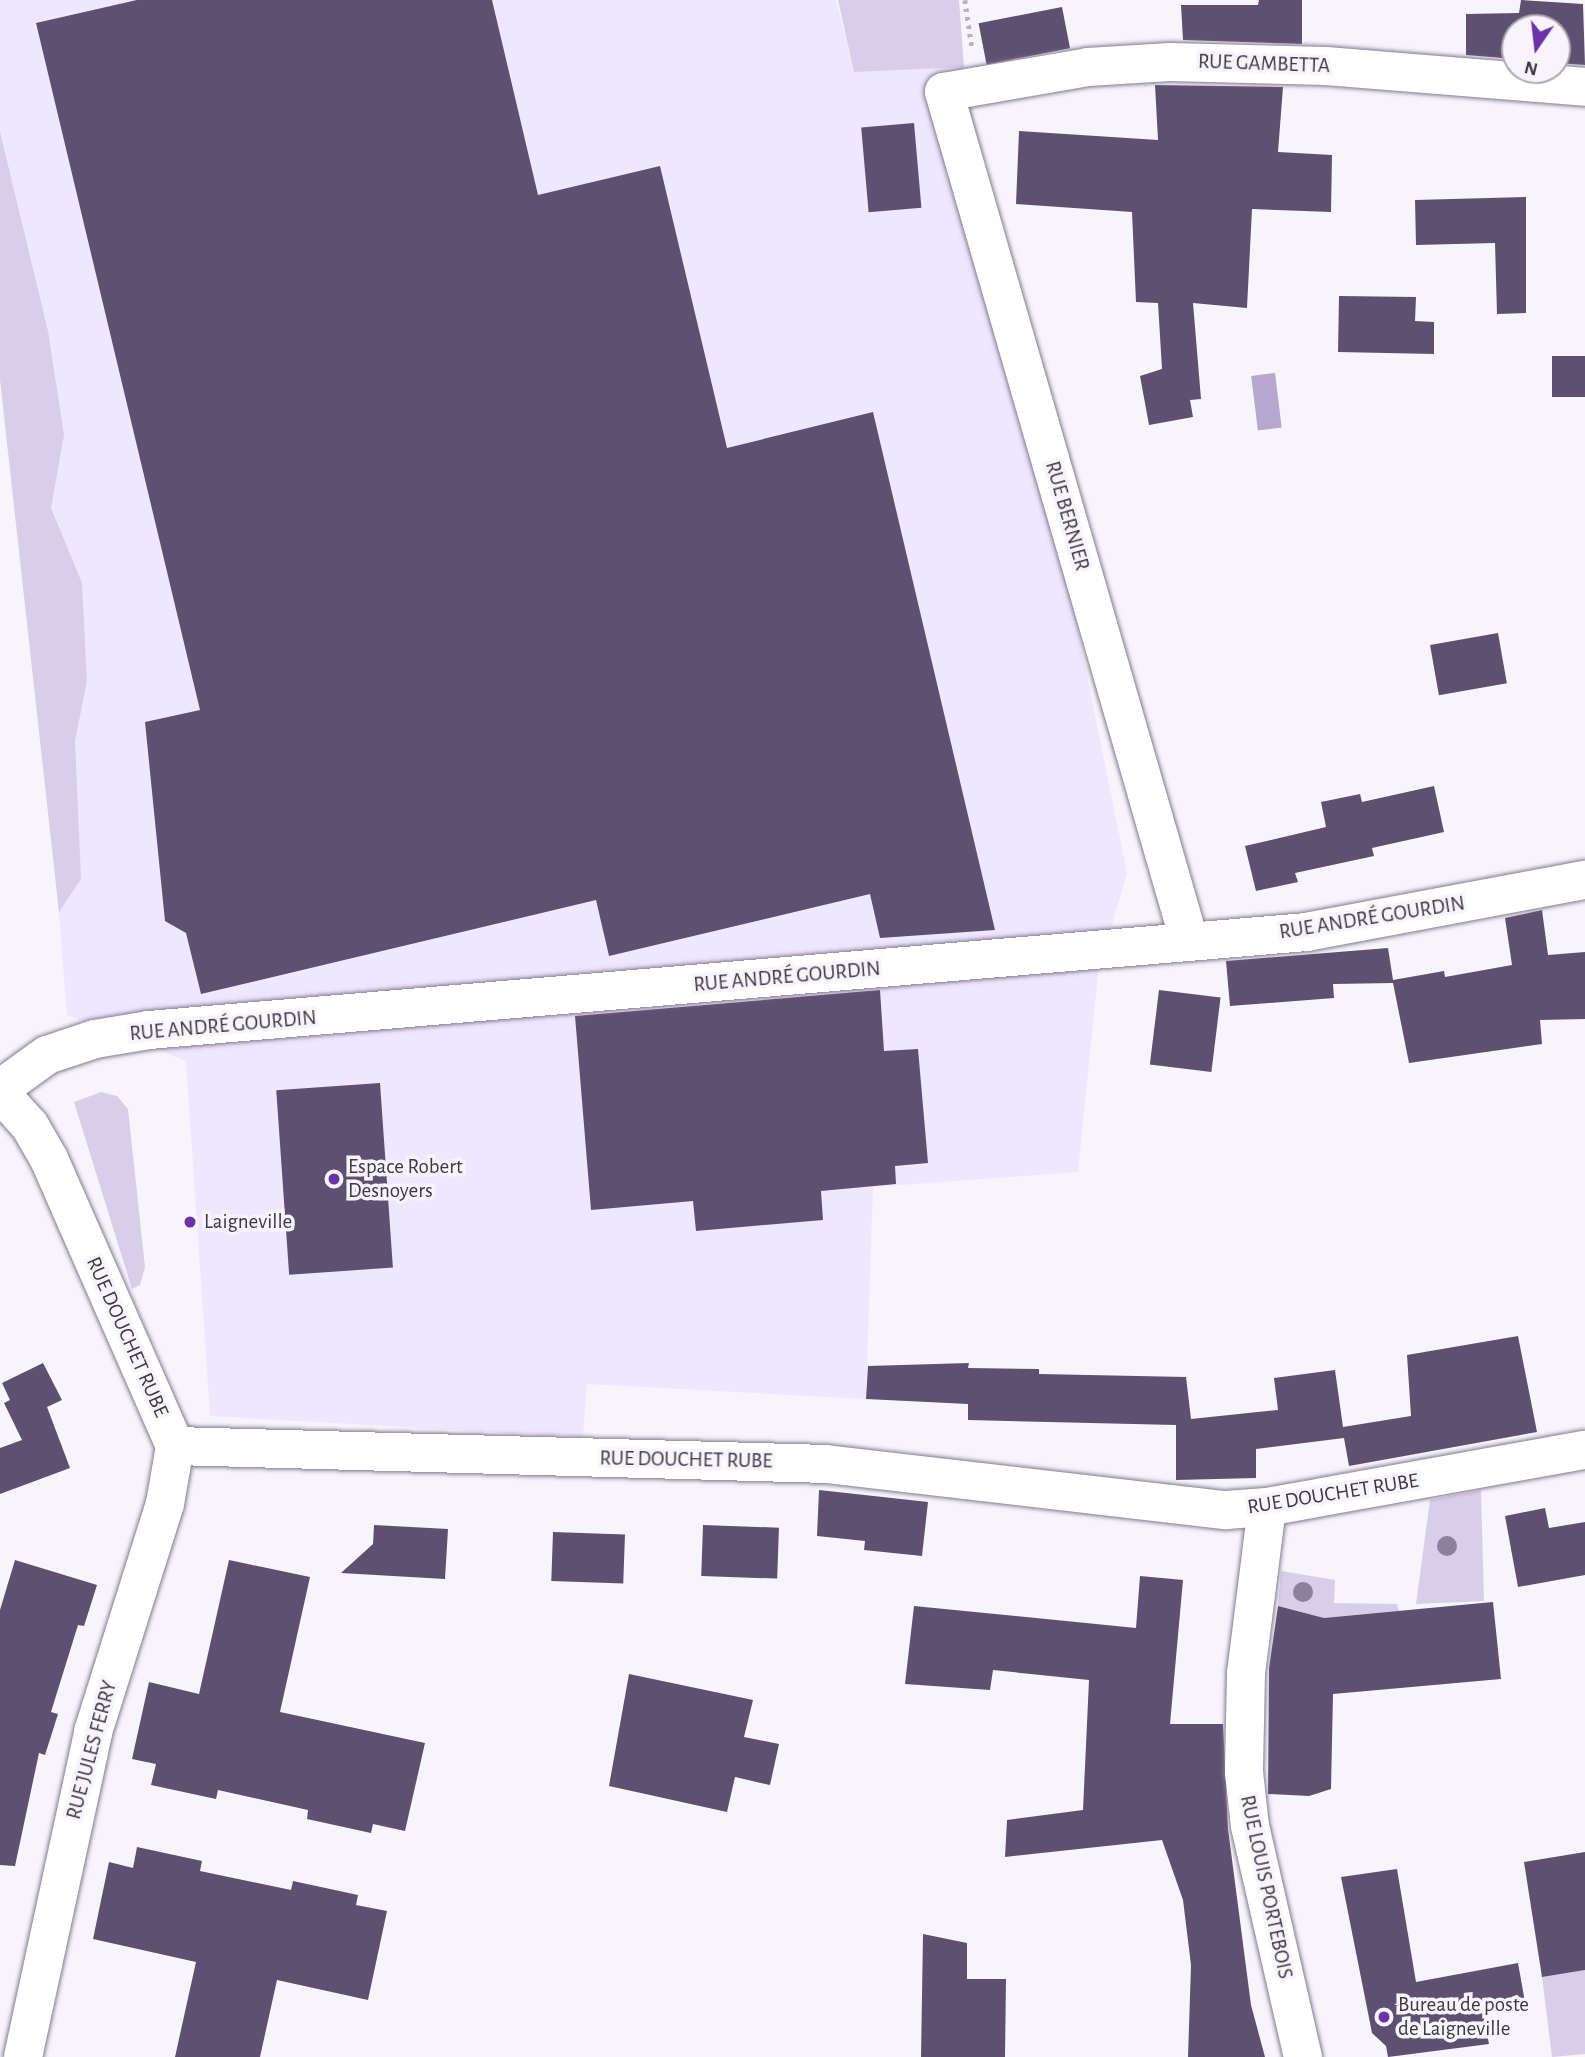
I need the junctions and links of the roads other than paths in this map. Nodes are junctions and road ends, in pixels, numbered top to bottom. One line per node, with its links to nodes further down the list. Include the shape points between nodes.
1 (1585, 87): 2 (street, RUE GAMBETTA, via 1326,65 1170,62 1088,67)
2 (944, 92): 4 (street, RUE BERNIER)
3 (1585, 880): 4 (street, RUE ANDRÉ GOURDIN, via 1339,928)
4 (1189, 940): 5 (street, RUE ANDRÉ GOURDIN, via 149,1030 70,1045 47,1055)
5 (0, 1091): 6 (street, RUE DOUCHET RUBE, via 30,1126 49,1160)
6 (175, 1446): 8 (street, RUE DOUCHET RUBE, via 826,1464 1204,1508); 9 (street, RUE JULES FERRY, via 165,1504 93,1732)
7 (1585, 1450): 8 (street, RUE DOUCHET RUBE)
8 (1267, 1507): 10 (street, RUE LOUIS PORTEBOIS, via 1246,1672 1244,1772 1250,1826)
9 (23, 2057)
10 (1303, 2057)

